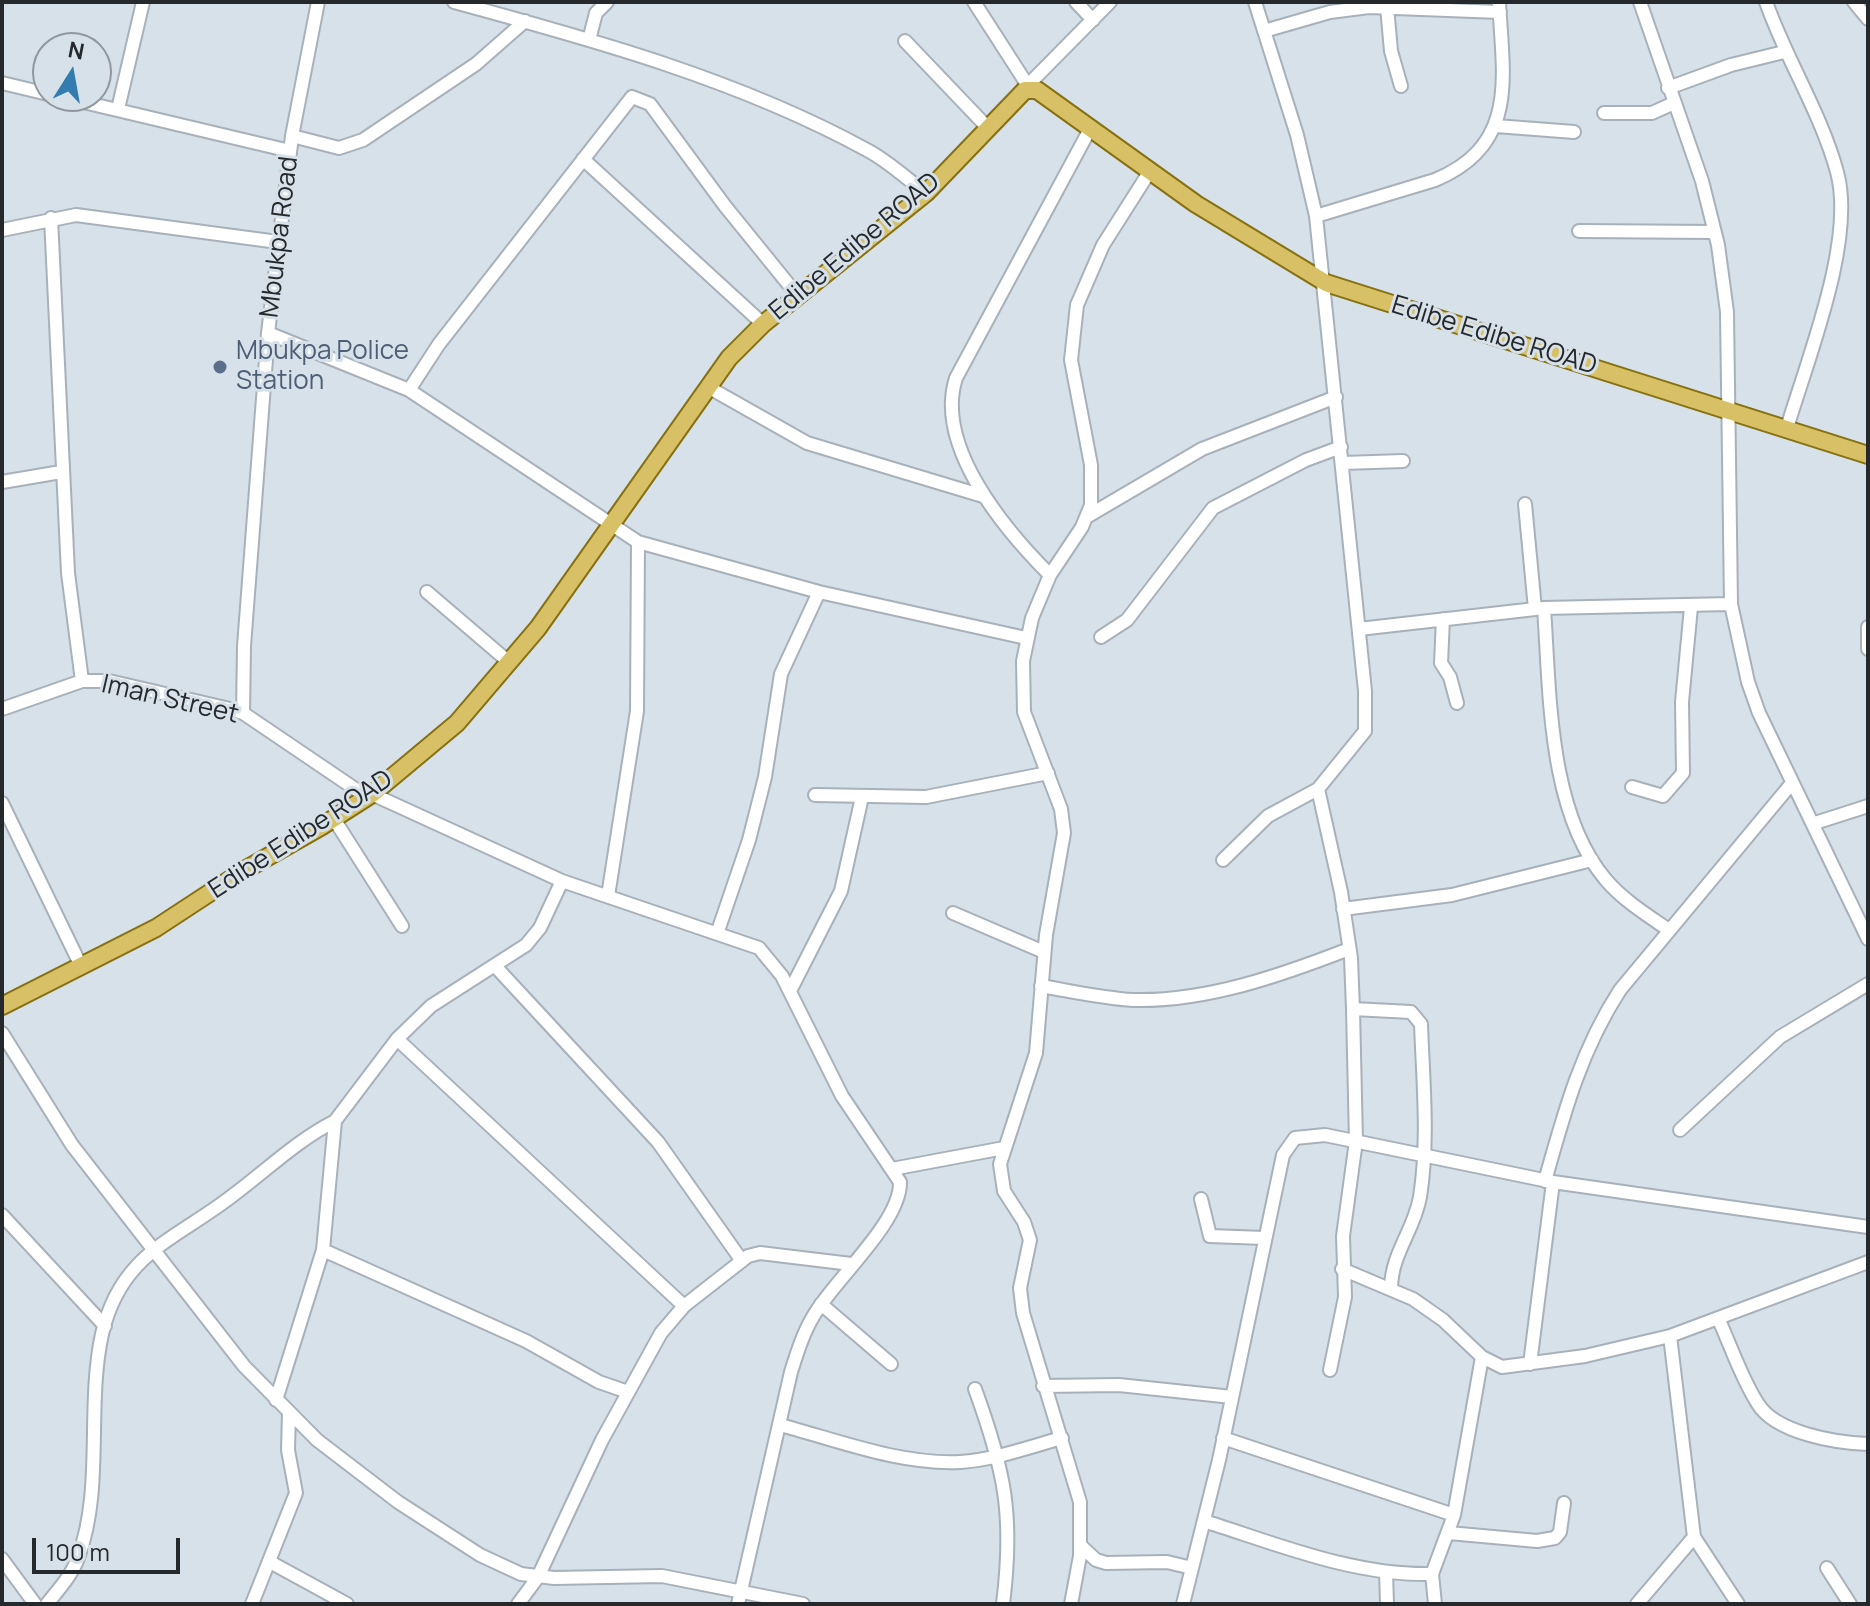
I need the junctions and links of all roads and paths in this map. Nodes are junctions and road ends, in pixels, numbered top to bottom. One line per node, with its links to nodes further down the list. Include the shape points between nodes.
1 (143, 2): 28 (street)
2 (318, 2): 34 (street, Mbukpa Road)
3 (454, 2): 16 (street)
4 (607, 2): 18 (street, via 596,13)
5 (974, 2): 23 (street)
6 (1076, 2): 15 (street)
7 (1110, 2): 15 (street)
8 (1255, 2): 17 (street)
9 (1640, 2): 24 (street)
10 (1766, 2): 20 (street)
11 (1854, 2): 14 (street)
12 (1387, 7): 13 (street); 17 (street, via 1330,12); 22 (street)
13 (1500, 7): 30 (street, via 1502,109)
14 (1868, 19)
15 (1093, 20): 23 (street)
16 (525, 21): 18 (street); 34 (street, via 476,64 363,140 339,148)
17 (1264, 31): 39 (street)
18 (589, 40): 38 (street, via 759,99 869,151)
19 (905, 41): 31 (street)
20 (1784, 52): 24 (street); 53 (street, via 1828,145 1840,192 1833,269)
21 (2, 83): 25 (street)
22 (1401, 86)
23 (1029, 87): 31 (main road, Edibe Edibe ROAD); 32 (main road, Edibe Edibe ROAD)
24 (1668, 88): 26 (street)
25 (32, 90)
26 (1674, 103): 29 (street, via 1652,113); 43 (street)
27 (112, 108): 28 (street)
28 (118, 109): 35 (street)
29 (1604, 113)
30 (1496, 126): 33 (street); 39 (street, via 1453,172)
31 (988, 128): 38 (main road, Edibe Edibe ROAD)
32 (1090, 129): 37 (main road, Edibe Edibe ROAD); 60 (street, via 952,388 954,431)
33 (1574, 132)
34 (292, 136): 35 (street, Mbukpa Road)
35 (290, 151): 44 (street, Mbukpa Road)
36 (583, 159): 46 (street, via 632,97 650,104); 47 (street); 50 (street)
37 (1150, 171): 45 (main road, Edibe Edibe ROAD); 62 (street, via 1103,245 1074,317 1071,360 1093,481)
38 (926, 193): 46 (main road, Edibe Edibe ROAD)
39 (1316, 216): 45 (street)
40 (51, 218): 41 (street); 44 (street, via 90,216); 58 (street)
41 (2, 230)
42 (1579, 231): 43 (street)
43 (1714, 232): 52 (street, via 1727,312)
44 (278, 242): 48 (street, Mbukpa Road)
45 (1326, 283): 51 (street); 52 (main road, Edibe Edibe ROAD)
46 (798, 296): 47 (main road, Edibe Edibe ROAD)
47 (763, 324): 49 (main road, Edibe Edibe ROAD)
48 (268, 333): 50 (street); 81 (street, Mbukpa Road)
49 (708, 387): 60 (street, via 807,443); 63 (main road, Edibe Edibe ROAD)
50 (409, 390): 63 (street)
51 (1336, 397): 54 (street); 62 (street, via 1202,449)
52 (1727, 408): 53 (main road, Edibe Edibe ROAD); 68 (street)
53 (1787, 428): 55 (main road, Edibe Edibe ROAD)
54 (1341, 447): 57 (street); 74 (street, via 1213,508 1127,620)
55 (1868, 455)
56 (1403, 461): 57 (street)
57 (1343, 463): 73 (street)
58 (61, 472): 59 (street); 78 (street)
59 (2, 482)
60 (983, 496): 65 (street, via 1021,547)
61 (1525, 504): 70 (street)
62 (1088, 516): 65 (street)
63 (611, 526): 64 (street); 77 (main road, Edibe Edibe ROAD)
64 (638, 542): 67 (street); 96 (street, via 638,700)
65 (1050, 575): 75 (street)
66 (427, 592): 77 (street)
67 (819, 592): 75 (street); 101 (street, via 781,674 765,777)
68 (1731, 604): 69 (street); 83 (street, via 1748,682)
69 (1691, 607): 70 (street); 84 (street, via 1682,702 1683,773 1663,796)
70 (1539, 609): 71 (street); 94 (street, via 1553,739 1569,807)
71 (1443, 619): 73 (street); 79 (street, via 1441,663)
72 (1868, 627): 76 (street)
73 (1359, 629): 85 (street, via 1365,731)
74 (1101, 637)
75 (1026, 638): 82 (street, via 1021,698)
76 (1868, 649)
77 (510, 663): 87 (main road, Edibe Edibe ROAD, via 457,723)
78 (82, 681): 80 (street, Iman Street); 81 (street, Iman Street, via 109,681)
79 (1457, 703)
80 (2, 709)
81 (243, 713): 87 (street, Iman Street)
82 (1048, 773): 88 (street, via 926,797); 104 (street, via 1064,833)
83 (1792, 783): 92 (street); 100 (street)
84 (1632, 787)
85 (1318, 789): 93 (street, via 1268,816); 97 (street)
86 (815, 795): 88 (street)
87 (370, 796): 91 (main road, Edibe Edibe ROAD); 95 (street, Iman Street)
88 (862, 797): 109 (street, via 841,891)
89 (2, 803): 105 (street)
90 (1868, 806): 92 (street)
91 (334, 819): 99 (street); 105 (main road, Edibe Edibe ROAD, via 156,928)
92 (1815, 823): 102 (street)
93 (1223, 860)
94 (1592, 860): 97 (street, via 1452,895); 100 (street, via 1629,902)
95 (562, 881): 96 (street, Iman Street); 106 (street, via 540,928)
96 (608, 896): 101 (street, Iman Street)
97 (1343, 909): 103 (street)
98 (953, 913): 104 (street)
99 (402, 926)
100 (1669, 930): 120 (street, via 1598,1023 1571,1085)
101 (718, 931): 109 (street, Iman Street, via 759,948)
102 (1868, 939)
103 (1349, 949): 108 (street, via 1296,970 1164,999 1106,997); 111 (street)
104 (1044, 952): 108 (street)
105 (81, 966): 110 (main road, Edibe Edibe ROAD)
106 (495, 966): 113 (street, via 431,1006); 127 (street, via 658,1142)
107 (1868, 984): 115 (street, via 1780,1037)
108 (1041, 986): 117 (street, via 1036,1053)
109 (790, 991): 119 (street, Iman Street, via 842,1096)
110 (2, 1006)
111 (1353, 1009): 116 (street); 118 (street, via 1411,1012 1419,1018)
112 (2, 1033): 125 (street, via 72,1145)
113 (397, 1039): 114 (street); 133 (street)
114 (335, 1121): 125 (street, via 306,1136 222,1203); 126 (street)
115 (1680, 1130)
116 (1356, 1141): 118 (street); 124 (street, via 1310,1134 1295,1138 1288,1146); 130 (street)
117 (1004, 1148): 119 (street); 141 (street, via 1004,1191 1030,1234 1020,1297)
118 (1425, 1156): 120 (street); 131 (street, via 1415,1221 1393,1261)
119 (892, 1169): 129 (street, via 900,1182 897,1199)
120 (1549, 1181): 123 (street); 139 (street)
121 (1201, 1199): 124 (street, via 1210,1236)
122 (2, 1215): 135 (street)
123 (1868, 1227)
124 (1264, 1238): 144 (street)
125 (151, 1249): 135 (street, via 118,1294); 145 (street)
126 (323, 1250): 143 (street); 145 (street)
127 (742, 1261): 129 (street, via 776,1253); 133 (street)
128 (1868, 1262): 134 (street)
129 (851, 1264): 132 (street)
130 (1342, 1269): 131 (street); 140 (street, via 1345,1297)
131 (1391, 1289): 137 (street, via 1443,1320)
132 (821, 1304): 138 (street); 147 (street, via 802,1339)
133 (684, 1306): 143 (street, via 661,1333)
134 (1718, 1318): 136 (street); 150 (street, via 1759,1405 1770,1417 1790,1427)
135 (105, 1326): 168 (street, via 97,1363 88,1516 78,1559)
136 (1670, 1336): 139 (street); 156 (street)
137 (1482, 1357): 139 (street, via 1502,1367); 153 (street)
138 (891, 1364)
139 (1530, 1364)
140 (1330, 1370)
141 (1043, 1386): 144 (street, via 1119,1385); 148 (street)
142 (975, 1389): 151 (street)
143 (628, 1392): 164 (street)
144 (1232, 1397): 149 (street)
145 (276, 1400): 146 (street)
146 (289, 1413): 159 (street, via 288,1450 296,1493); 164 (street, via 398,1502 496,1564)
147 (780, 1425): 151 (street, via 916,1460 961,1462); 165 (street)
148 (1062, 1438): 151 (street); 157 (street, via 1080,1502)
149 (1223, 1438): 153 (street); 154 (street)
150 (1868, 1444)
151 (1000, 1455): 173 (street, via 1009,1538)
152 (1564, 1503): 155 (street, via 1555,1538)
153 (1454, 1515): 155 (street)
154 (1204, 1521): 160 (street); 162 (street)
155 (1449, 1533): 163 (street)
156 (1694, 1537): 178 (street); 179 (street)
157 (1081, 1546): 160 (street, via 1106,1563 1167,1562); 174 (street)
158 (2, 1559): 167 (street)
159 (270, 1562): 166 (street); 169 (street)
160 (1192, 1568): 175 (street)
161 (1827, 1568): 180 (street)
162 (1386, 1572): 163 (street); 176 (street)
163 (1432, 1574): 177 (street)
164 (538, 1577): 165 (street, via 662,1576); 170 (street)
165 (739, 1590): 171 (street); 172 (street)
166 (247, 1603)
167 (35, 1604)
168 (47, 1604)
169 (347, 1604)
170 (518, 1604)
171 (738, 1604)
172 (803, 1604)
173 (1003, 1604)
174 (1071, 1604)
175 (1183, 1604)
176 (1387, 1604)
177 (1435, 1604)
178 (1637, 1604)
179 (1738, 1604)
180 (1850, 1604)

